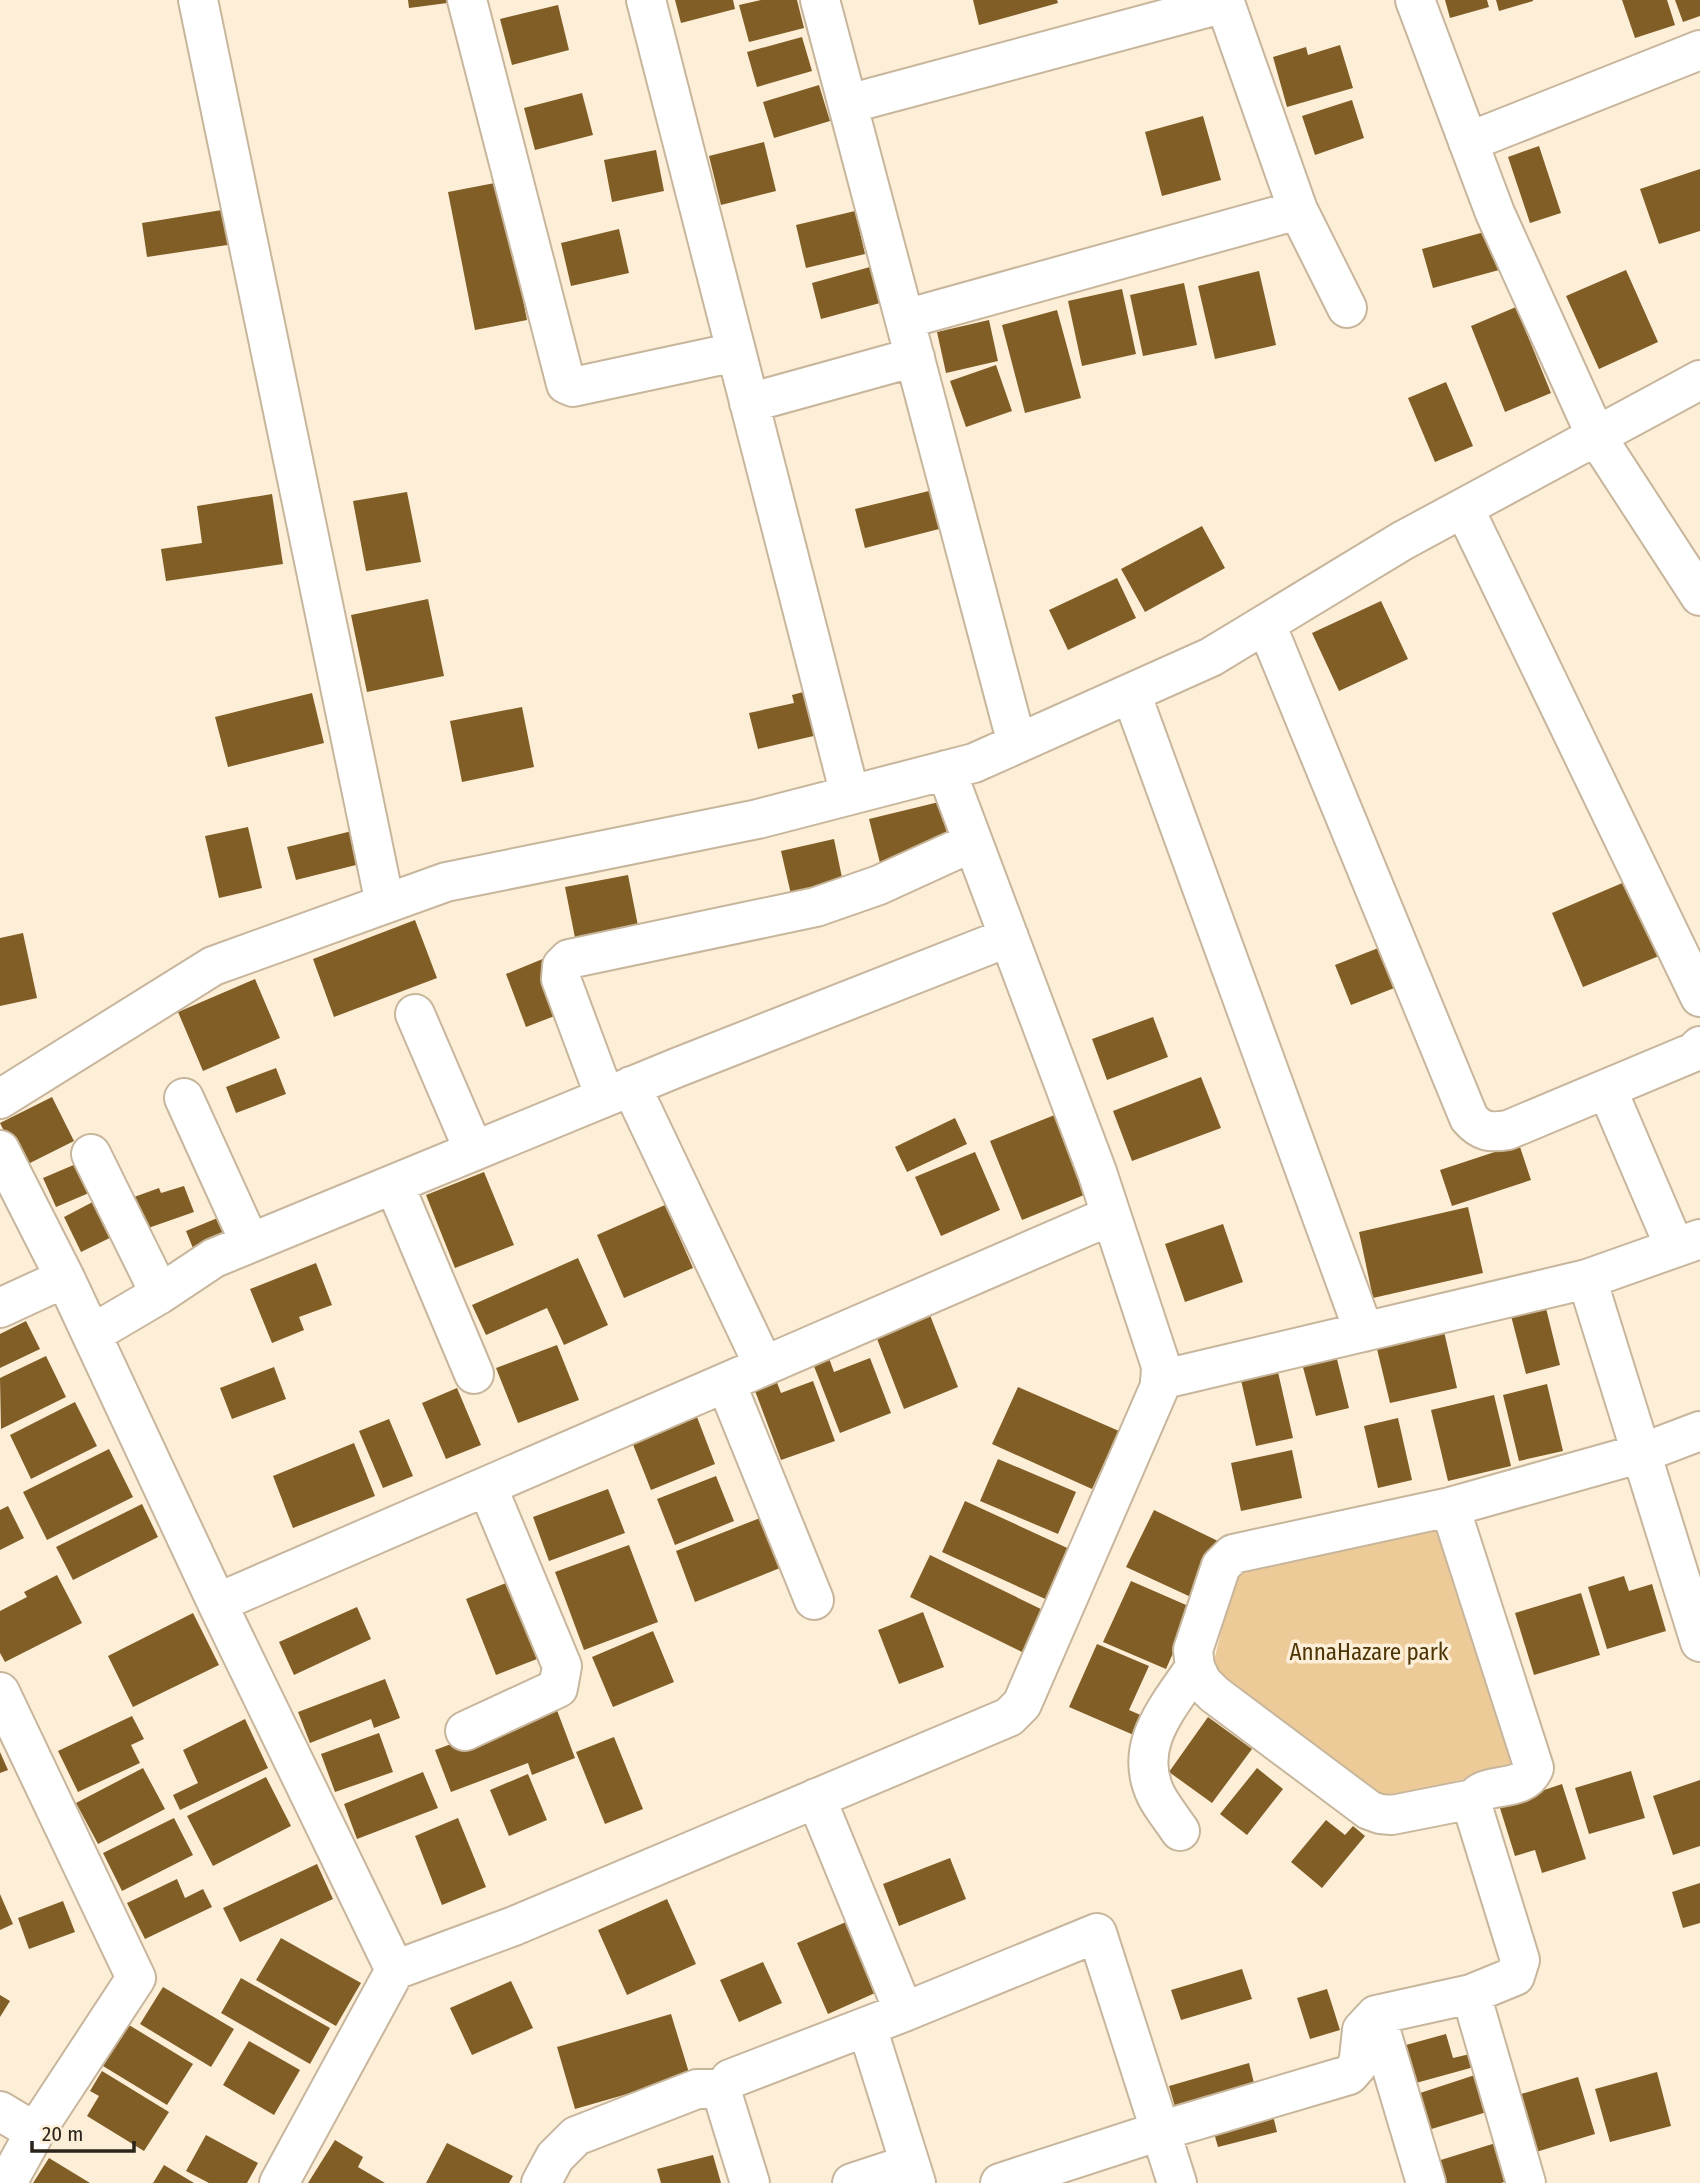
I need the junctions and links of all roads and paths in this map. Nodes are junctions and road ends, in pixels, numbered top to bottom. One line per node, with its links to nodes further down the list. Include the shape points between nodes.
1 (198, 0): 26 (street)
2 (467, 0): 13 (street, via 566,384 573,387)
3 (646, 0): 13 (street)
4 (820, 0): 8 (street)
5 (1415, 0): 9 (street)
6 (1225, 1): 8 (street); 10 (street)
7 (1700, 51): 9 (street)
8 (848, 104): 12 (street)
9 (1468, 142): 17 (street, via 1495,213)
10 (1298, 210): 11 (street); 12 (street)
11 (1347, 308)
12 (905, 319): 14 (street)
13 (736, 352): 16 (street)
14 (915, 357): 16 (street); 22 (street)
15 (1700, 380): 17 (street)
16 (749, 403): 24 (street)
17 (1596, 436): 18 (street); 19 (street)
18 (1464, 508): 20 (street); 28 (street)
19 (1700, 596)
20 (1266, 624): 21 (street, via 1211,657); 31 (street, via 1469,1118 1491,1133 1508,1130)
21 (1132, 693): 22 (street); 46 (street)
22 (1017, 744): 23 (street)
23 (946, 770): 24 (street); 25 (street)
24 (850, 795): 26 (street, via 758,819 446,882)
25 (973, 842): 27 (street); 32 (street, via 879,885 816,907 569,958 562,966 561,979)
26 (385, 904): 34 (street, via 213,966)
27 (1009, 937): 32 (street); 39 (street)
28 (1700, 997)
29 (415, 1014): 36 (street)
30 (1700, 1046): 31 (street)
31 (1607, 1089): 41 (street)
32 (618, 1092): 36 (street); 48 (street)
33 (184, 1098): 40 (street)
34 (0, 1099)
35 (0, 1150): 42 (street)
36 (474, 1151): 38 (street)
37 (91, 1154): 44 (street)
38 (394, 1184): 40 (street); 49 (street)
39 (1110, 1216): 48 (street); 50 (street, via 1161,1366)
40 (250, 1243): 44 (street, via 214,1258)
41 (1687, 1243): 43 (street)
42 (65, 1278): 45 (street); 47 (street)
43 (1587, 1279): 46 (street); 53 (street)
44 (160, 1294): 47 (street)
45 (0, 1308)
46 (1364, 1332): 50 (street)
47 (92, 1334): 57 (street)
48 (764, 1366): 51 (street)
49 (474, 1374)
50 (1160, 1380): 62 (street, via 1022,1703 1009,1717)
51 (726, 1383): 54 (street); 56 (street)
52 (1700, 1431): 53 (street)
53 (1642, 1453): 55 (street); 58 (street)
54 (487, 1486): 57 (street); 61 (street, via 562,1666 558,1688)
55 (1450, 1507): 59 (street, via 1233,1554 1221,1566 1193,1650); 63 (street, via 1534,1768 1525,1782 1478,1792)
56 (814, 1600)
57 (217, 1603): 65 (street)
58 (1700, 1642)
59 (1195, 1667): 63 (street, via 1214,1694 1369,1810 1392,1815); 64 (street, via 1154,1731 1147,1756 1157,1797)
60 (0, 1692): 73 (street, via 136,1978)
61 (465, 1731)
62 (816, 1798): 65 (street, via 514,1926); 67 (street)
63 (1473, 1799): 66 (street, via 1520,1960 1515,1976)
64 (1180, 1831)
65 (396, 1970): 77 (street)
66 (1471, 1994): 68 (street); 83 (street)
67 (904, 2012): 69 (street); 72 (street, via 1097,1933)
68 (1376, 2015): 72 (street, via 1363,2029 1357,2066 1349,2075); 82 (street)
69 (867, 2026): 70 (street, via 730,2080); 74 (street)
70 (724, 2089): 75 (street, via 697,2089 576,2136 555,2157); 78 (street)
71 (0, 2111): 73 (street)
72 (1160, 2131): 80 (street); 81 (street)
73 (36, 2132): 76 (street)
74 (913, 2174): 79 (street)
75 (543, 2181)
76 (7, 2183)
77 (279, 2183)
78 (750, 2183)
79 (852, 2183)
80 (1000, 2183)
81 (1177, 2183)
82 (1426, 2183)
83 (1526, 2183)

